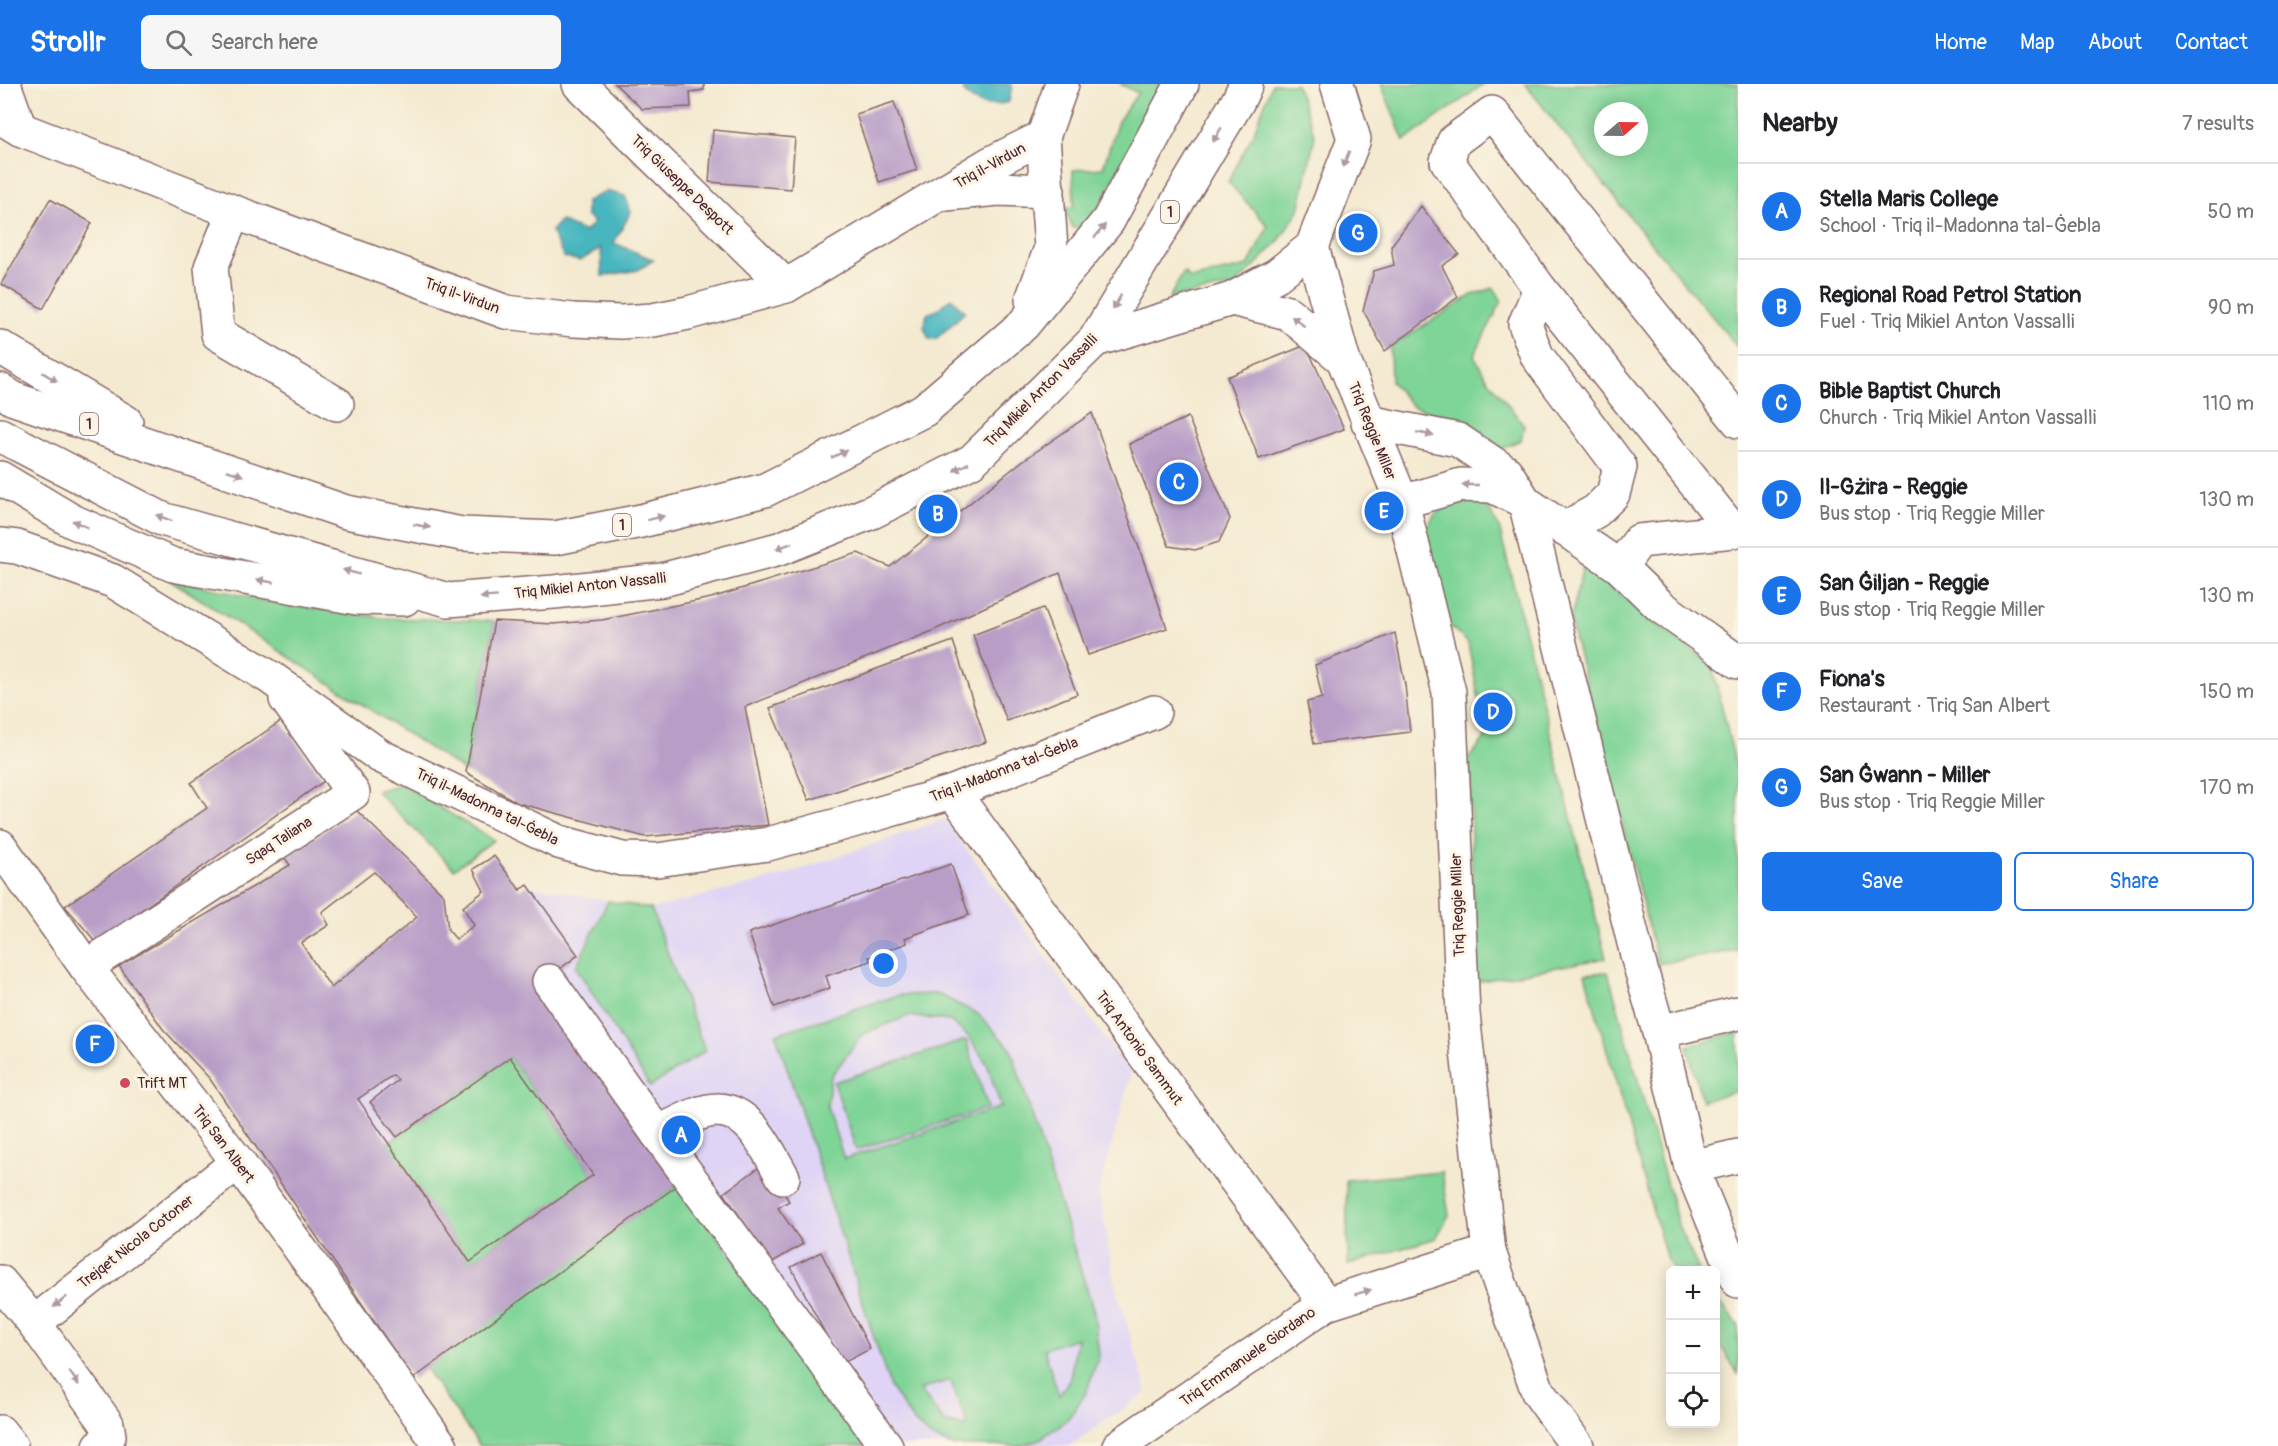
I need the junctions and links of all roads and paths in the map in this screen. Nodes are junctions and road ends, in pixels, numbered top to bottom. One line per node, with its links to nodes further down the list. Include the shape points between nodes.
1 (4, 84): 7 (main road)
2 (579, 84): 13 (main road, Triq Giuseppe Despott)
3 (1062, 84): 8 (main road, 1)
4 (1182, 84): 16 (main road, 1, one-way to 4, via 1108,221)
5 (1246, 84): 17 (main road, Triq Mikiel Anton Vassalli / 1, one-way to 17)
6 (1337, 84): 12 (main road, 1, one-way to 12, via 1354,140)
7 (10, 123): 11 (main road, Triq il-Virdun)
8 (1043, 137): 9 (main road, 1); 10 (main road, Triq il-Virdun)
9 (1048, 191): 10 (main road, Triq il-Virdun, via 998,189); 16 (main road, 1, via 1051,248)
10 (938, 195): 13 (main road, Triq il-Virdun)
11 (234, 212): 13 (main road, Triq il-Virdun, via 506,312 573,320 653,320); 21 (main road, via 211,267 218,334)
12 (1312, 247): 15 (main road, 1, via 1277,275); 19 (main road, Triq Reggie Miller)
13 (786, 286)
14 (1540, 289): 22 (main road, via 1447,161 1454,141 1491,113); 29 (main road, via 1525,324 1537,356 1620,467 1613,494 1596,511); 30 (main road)
15 (1232, 298): 17 (main road, 1); 19 (main road, Triq Reggie Miller, one-way to 15, via 1288,313)
16 (1023, 325): 25 (main road, 1, one-way to 16, via 346,512 462,534 555,538 765,490 924,410)
17 (1095, 340): 33 (main road, Triq Mikiel Anton Vassalli / 1, one-way to 33, via 972,461 872,512 779,549 662,580)
18 (0, 346): 25 (main road, one-way to 25)
19 (1343, 359): 23 (main road, Triq Reggie Miller)
20 (0, 390): 25 (main road, 1, via 14,399)
21 (337, 404)
22 (1738, 421)
23 (1368, 422): 27 (main road, one-way to 27, via 1458,440 1506,472); 28 (main road, Triq Reggie Miller)
24 (0, 435): 33 (main road, Triq Mikiel Anton Vassalli / 1, one-way to 24, via 162,519)
25 (179, 454)
26 (0, 478): 33 (main road, one-way to 26, via 357,598 173,565 72,521)
27 (1525, 501): 28 (main road, one-way to 28, via 1492,486 1461,485); 29 (main road); 42 (main road)
28 (1402, 502): 48 (main road, Triq Reggie Miller, via 1449,692 1463,1014)
29 (1564, 529): 32 (main road)
30 (1736, 530): 32 (main road, via 1639,541)
31 (0, 545): 35 (main road, Triq il-Madonna tal-Ġebla, via 113,581)
32 (1620, 567): 34 (main road, via 1660,606)
33 (448, 600)
34 (1736, 667)
35 (271, 678): 37 (main road, Triq il-Madonna tal-Ġebla, via 380,756 559,843 622,859 657,860 768,844); 39 (main road, Sqaq Taliana, via 353,793)
36 (1154, 712): 37 (main road, Triq il-Madonna tal-Ġebla)
37 (953, 792): 51 (main road, Triq Antonio Sammut)
38 (0, 846): 39 (main road, Triq San Albert)
39 (86, 967): 45 (main road, Triq San Albert)
40 (549, 981): 43 (main road)
41 (1738, 1012): 42 (main road)
42 (1659, 1032): 46 (main road)
43 (657, 1133): 47 (main road, via 696,1115 717,1110 734,1114 748,1123); 57 (main road)
44 (1737, 1158): 46 (main road)
45 (238, 1162): 52 (main road, Trejqet Nicola Cotoner, one-way to 52); 56 (main road, Triq San Albert)
46 (1691, 1167): 49 (main road)
47 (783, 1178)
48 (1488, 1252): 51 (main road, Triq Emmanuele Giordano, one-way to 48); 59 (main road, Triq Reggie Miller, via 1538,1392)
49 (1738, 1281)
50 (0, 1282): 52 (main road)
51 (1326, 1304): 58 (main road, Triq Emmanuele Giordano)
52 (34, 1323): 55 (main road, one-way to 55, via 107,1424 109,1436)
53 (0, 1432): 54 (main road)
54 (12, 1446)
55 (100, 1446)
56 (441, 1446)
57 (886, 1446)
58 (1119, 1446)
59 (1577, 1446)

